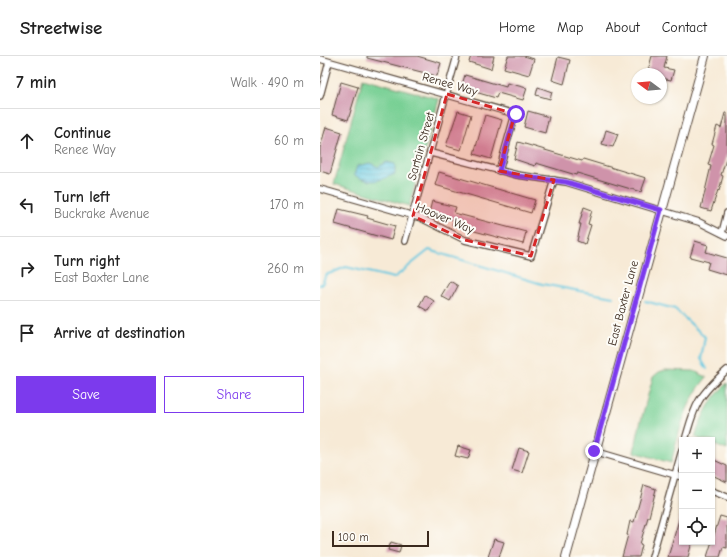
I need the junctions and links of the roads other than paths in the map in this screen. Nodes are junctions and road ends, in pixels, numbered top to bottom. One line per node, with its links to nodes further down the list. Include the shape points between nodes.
1 (457, 56): 5 (street, Sartain Street)
2 (705, 56): 11 (main road, East Baxter Lane)
3 (320, 59): 4 (street, Renee Way)
4 (330, 62): 5 (street, Renee Way); 6 (street)
5 (447, 94): 7 (street, Sartain Street); 8 (street, Renee Way, via 516,114)
6 (320, 96)
7 (431, 153): 8 (street); 13 (street, Sartain Street)
8 (499, 171): 9 (street, via 517,176)
9 (554, 180): 11 (street); 13 (street, Hoover Way, via 531,256 465,240)
10 (320, 189): 13 (street, Hoover Way)
11 (661, 210): 14 (street, via 700,222); 18 (main road, East Baxter Lane)
12 (727, 213): 14 (street)
13 (413, 216): 15 (street, Sartain Street)
14 (724, 234)
15 (405, 241)
16 (727, 370): 17 (street, via 699,401)
17 (686, 437)
18 (594, 451): 20 (street); 24 (main road, East Baxter Lane)
19 (679, 460): 20 (street)
20 (675, 474): 21 (street); 25 (street)
21 (679, 476)
22 (715, 492): 23 (street)
23 (727, 497)
24 (566, 557)
25 (652, 557)

